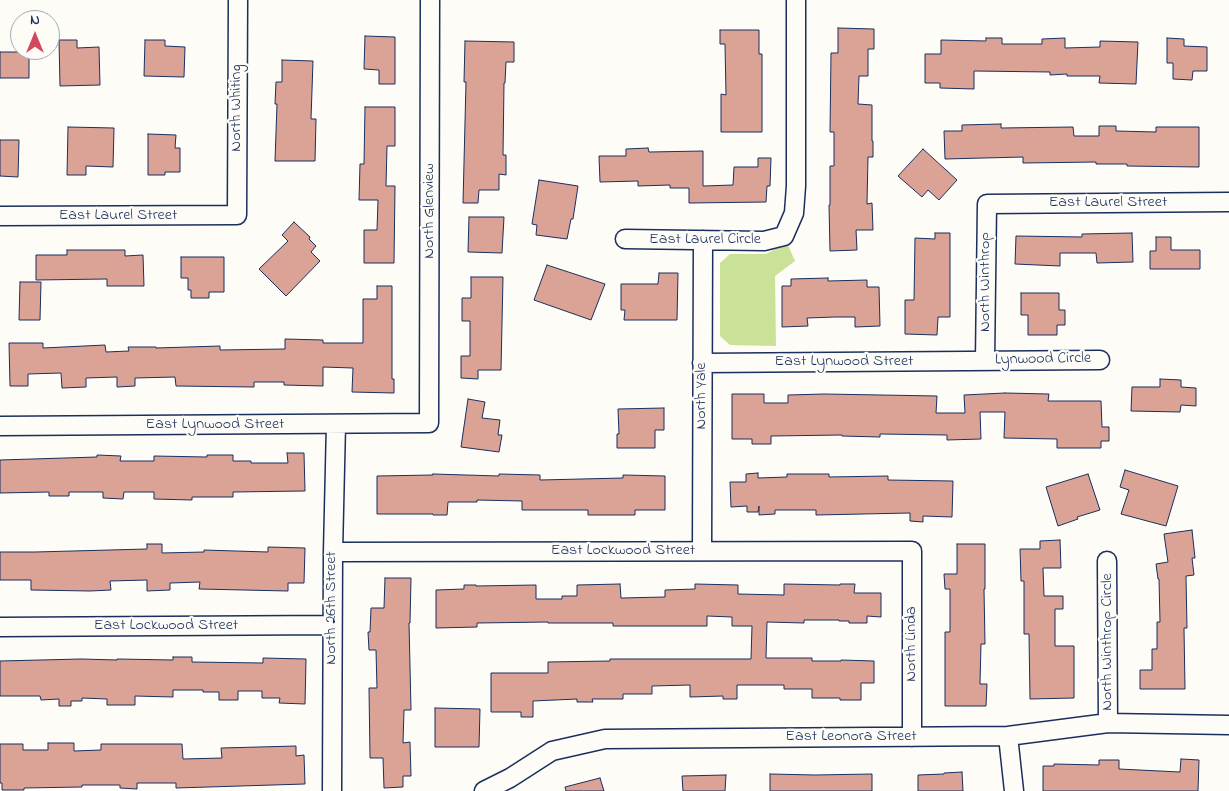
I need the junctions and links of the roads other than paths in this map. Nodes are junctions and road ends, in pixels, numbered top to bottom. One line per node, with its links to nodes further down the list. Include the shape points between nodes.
1 (238, 0): 6 (street, North Whiting)
2 (430, 0): 13 (street, North Glenview)
3 (796, 0): 9 (street, East Laurel Circle, via 794,213 784,236 764,241)
4 (1229, 202): 5 (street, East Laurel Street)
5 (986, 204): 10 (street, North Winthrop)
6 (237, 215): 7 (street, East Laurel Street)
7 (0, 216)
8 (626, 239): 9 (street, East Laurel Circle)
9 (703, 240): 12 (street, North Yale)
10 (986, 360): 11 (street, Lynwood Circle); 12 (street, East Lynwood Street)
11 (1100, 360)
12 (702, 363): 16 (street, North Yale)
13 (429, 423): 14 (street, East Lynwood Street)
14 (336, 424): 15 (street, East Lynwood Street); 18 (street, North 26th Street)
15 (0, 426)
16 (702, 551): 17 (street, East Lockwood Street); 18 (street, East Lockwood Street)
17 (912, 551): 25 (street, North Linda)
18 (333, 552): 20 (street, North 26th Street)
19 (1107, 561): 22 (street, North Winthrop Circle)
20 (332, 625): 21 (street, East Lockwood Street); 26 (street, North 26th Street)
21 (0, 627)
22 (1108, 723): 23 (street, East Leonora Street); 24 (street, East Leonora Street)
23 (1229, 725)
24 (1008, 736): 25 (street, East Leonora Street); 28 (street)
25 (912, 737): 27 (street, East Leonora Street, via 605,739 552,751)
26 (332, 791)
27 (484, 791)
28 (1014, 791)

